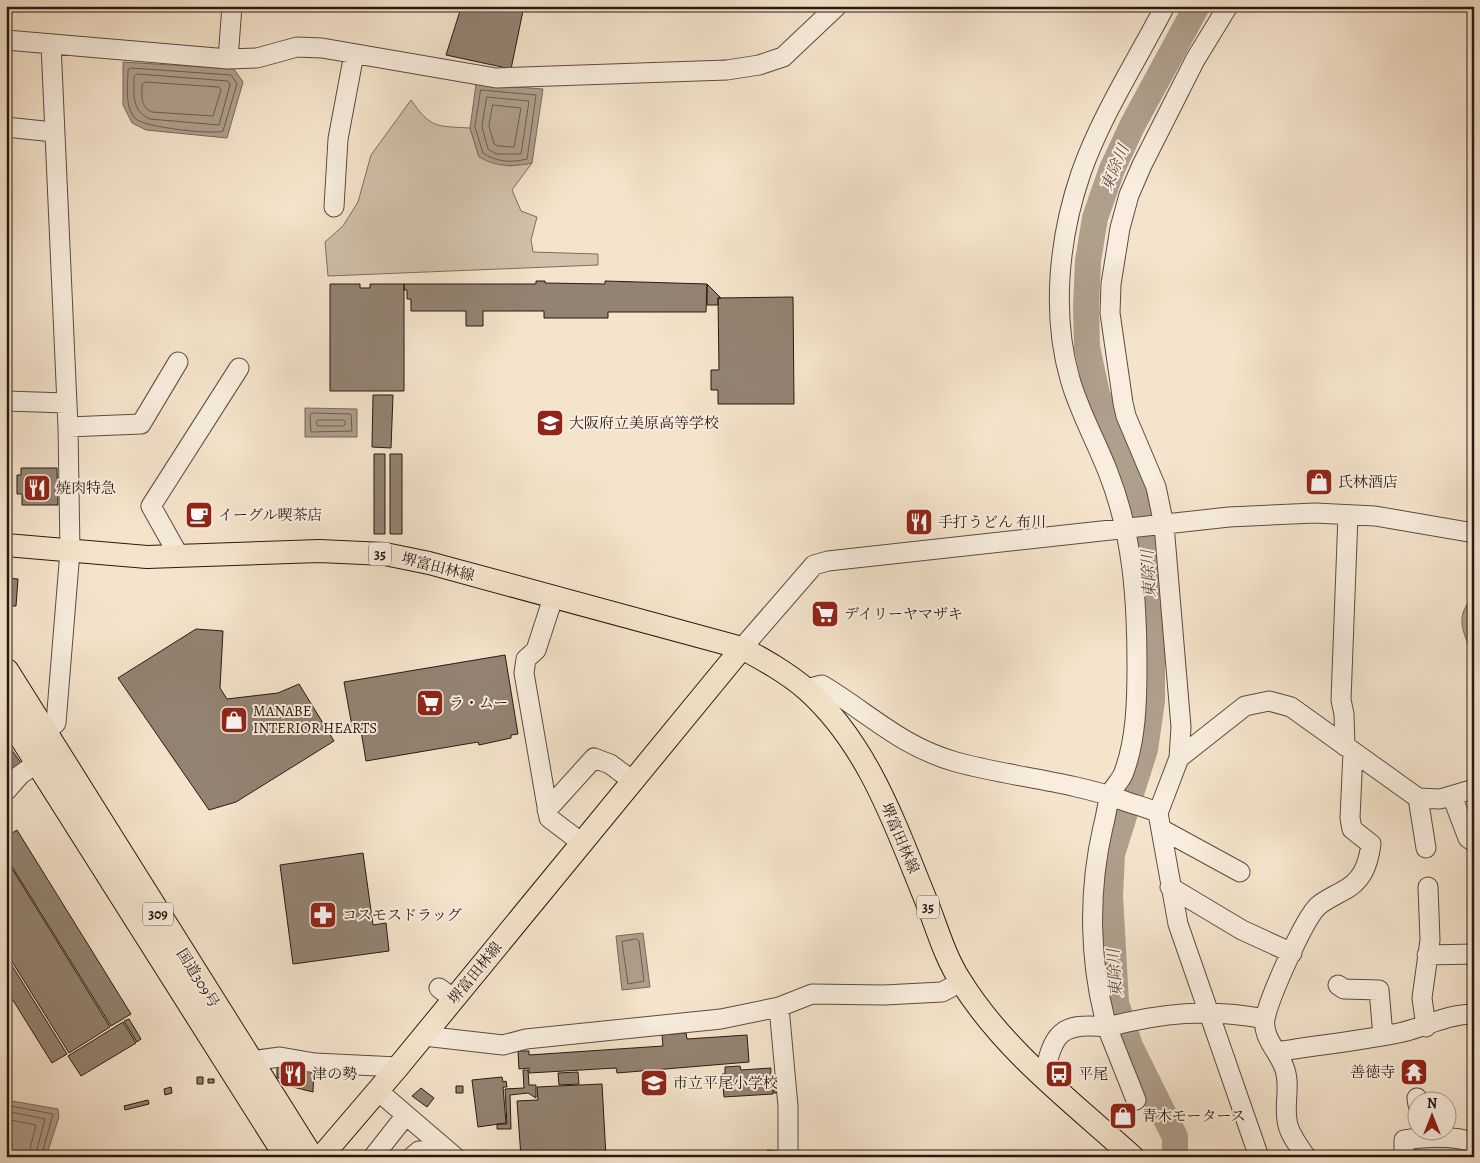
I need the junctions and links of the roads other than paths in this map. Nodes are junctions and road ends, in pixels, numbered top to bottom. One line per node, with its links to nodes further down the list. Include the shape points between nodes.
1 (232, 6): 8 (street)
2 (837, 6): 7 (street, via 783,57 727,70 496,78)
3 (1165, 6): 19 (street, via 1098,134 1082,173 1062,258 1060,324 1070,380)
4 (1228, 6): 18 (street, via 1195,60 1142,165 1129,195 1115,253 1110,313 1122,403 1156,487)
5 (6, 40): 6 (street)
6 (51, 44): 8 (street); 10 (street)
7 (354, 54): 8 (street, via 297,47 257,58); 11 (street, via 338,139)
8 (228, 60)
9 (6, 127): 10 (street)
10 (54, 132): 15 (street)
11 (334, 207)
12 (178, 362): 16 (street, via 141,424)
13 (239, 368): 23 (street, via 151,506)
14 (6, 401): 15 (street)
15 (66, 403): 16 (street)
16 (68, 427): 22 (street)
17 (1348, 515): 18 (street, via 1315,513 1229,517); 20 (street, via 1425,523); 30 (street, via 1341,700)
18 (1161, 525): 19 (street); 31 (street, via 1181,727)
19 (1129, 528): 25 (street, via 814,565); 37 (street, via 1135,590 1136,702 1124,773)
20 (1474, 533)
21 (6, 545): 22 (main road, 堺富田林線 / 35)
22 (70, 551): 23 (main road, 堺富田林線 / 35); 29 (street, via 56,723)
23 (179, 556): 24 (main road, 堺富田林線 / 35, via 318,551 385,554)
24 (553, 598): 25 (main road, 堺富田林線 / 35); 39 (street, via 536,650 526,660 524,674)
25 (742, 648): 27 (main road, 堺富田林線 / 35, via 777,667); 33 (main road, 堺富田林線)
26 (6, 672): 29 (highway, 国道309号 / 309)
27 (806, 689): 37 (street, via 822,686 844,698 893,735 956,762); 51 (main road, 堺富田林線 / 35, via 866,763)
28 (6, 711): 32 (highway, 国道309号 / 309)
29 (44, 733): 62 (highway, 国道309号 / 309)
30 (1349, 749): 31 (street, via 1291,707 1269,701 1245,706); 38 (street); 48 (street, via 1350,818 1352,828 1371,844 1369,863 1350,888 1318,906)
31 (1179, 758): 40 (street)
32 (40, 761): 35 (street, via 20,775); 71 (highway, 国道309号 / 309)
33 (632, 781): 39 (street, via 610,764 594,758); 42 (main road, 堺富田林線)
34 (1474, 789): 36 (street)
35 (6, 791)
36 (1452, 796): 38 (street, via 1428,800); 41 (street, via 1468,838)
37 (1116, 797): 40 (street); 57 (street, via 1094,868 1093,918 1098,994)
38 (1418, 798): 43 (street)
39 (548, 810): 42 (street, via 549,818)
40 (1157, 818): 44 (street); 45 (street)
41 (1474, 842)
42 (582, 844): 59 (main road, 堺富田林線, via 446,994)
43 (1426, 848)
44 (1240, 872)
45 (1170, 887): 48 (street, via 1242,930); 54 (street, via 1178,924)
46 (1428, 887): 50 (street, via 1430,940)
47 (1299, 913): 48 (street)
48 (1287, 951): 56 (street)
49 (1474, 954): 50 (street)
50 (1427, 955): 58 (street, via 1422,998)
51 (961, 982): 53 (street, via 942,992 812,994); 64 (main road, 堺富田林線 / 35, via 993,1028)
52 (1338, 984): 60 (street, via 1344,989 1379,990)
53 (779, 1007): 59 (street, via 721,1019 526,1039 503,1045); 78 (street, via 788,1106)
54 (1207, 1012): 56 (street); 57 (street, via 1137,1019); 80 (street)
55 (1474, 1014): 58 (street, via 1446,1017)
56 (1265, 1019): 61 (street, via 1268,1038)
57 (1107, 1027): 64 (street, via 1082,1024 1060,1033 1050,1048); 66 (street)
58 (1426, 1027): 60 (street)
59 (424, 1036): 63 (main road, 堺富田林線)
60 (1383, 1036): 61 (street)
61 (1276, 1052): 81 (street, via 1287,1082 1286,1120)
62 (250, 1061): 63 (street, via 280,1057 314,1063); 72 (highway, 国道309号 / 309)
63 (398, 1067): 65 (main road, 堺富田林線)
64 (1044, 1077): 79 (main road, 堺富田林線 / 35)
65 (378, 1091): 67 (street); 73 (main road, 堺富田林線)
66 (1136, 1100)
67 (406, 1115): 74 (street); 77 (street)
68 (1408, 1138): 82 (street, via 1404,1140)
69 (1458, 1139): 70 (street)
70 (1474, 1143)
71 (288, 1157)
72 (310, 1157)
73 (321, 1157)
74 (373, 1157)
75 (412, 1157): 76 (street, via 418,1151 428,1150)
76 (439, 1157)
77 (455, 1157)
78 (788, 1157)
79 (1133, 1157)
80 (1259, 1157)
81 (1306, 1157)
82 (1404, 1157)

